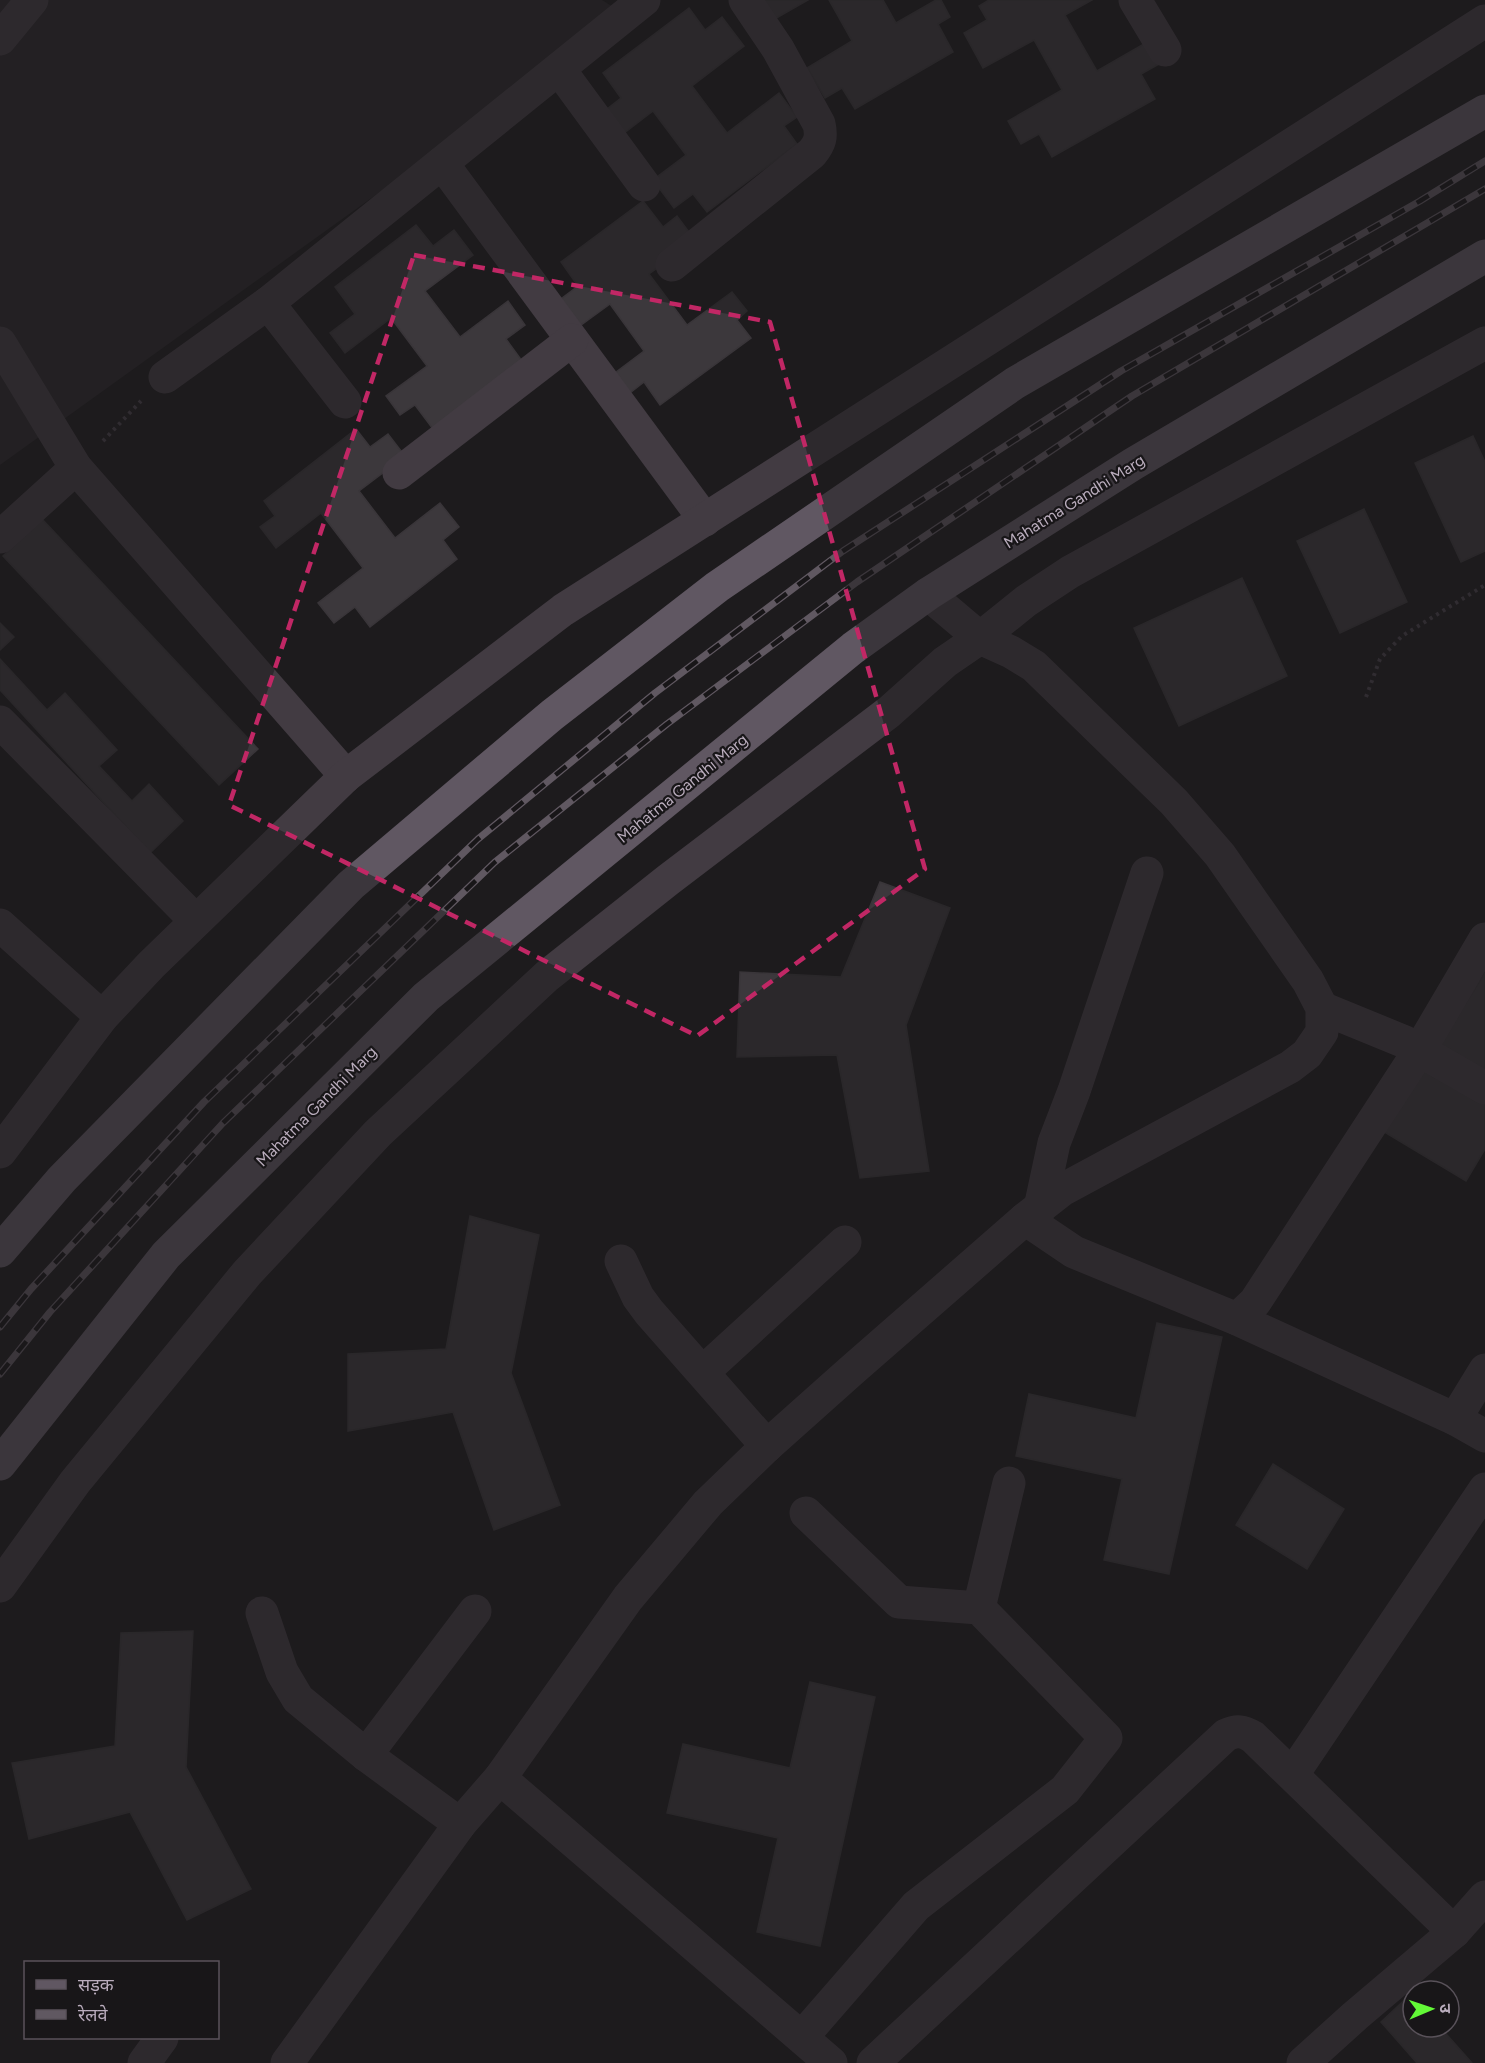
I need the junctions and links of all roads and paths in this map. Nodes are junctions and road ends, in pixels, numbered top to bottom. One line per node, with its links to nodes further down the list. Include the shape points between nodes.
1 (32, 0): 6 (street)
2 (644, 0): 8 (street)
3 (745, 0): 13 (street, via 778,49 819,124 820,144)
4 (1136, 0): 7 (street)
5 (1485, 21): 22 (street)
6 (0, 39)
7 (1165, 50)
8 (559, 69): 10 (street); 11 (street)
9 (1485, 111): 41 (main road, via 1015,383 717,587 552,715 351,885 62,1179)
10 (442, 163): 14 (street); 15 (street)
11 (644, 185)
12 (1485, 256): 25 (main road, Mahatma Gandhi Marg, via 1133,464)
13 (672, 266)
14 (268, 303): 18 (street); 19 (street)
15 (572, 340): 21 (street); 22 (street)
16 (0, 343): 20 (street)
17 (1485, 343): 26 (street, via 1071,572)
18 (165, 377): 20 (path)
19 (345, 402)
20 (76, 468): 23 (street); 29 (street)
21 (399, 473)
22 (705, 520): 29 (street, via 564,610)
23 (0, 537)
24 (1485, 585): 27 (path, via 1402,636 1380,659)
25 (928, 594): 26 (street); 49 (main road, Mahatma Gandhi Marg, via 853,648 426,997 166,1255)
26 (980, 638): 34 (street, via 1034,666 1174,802 1220,855 1308,981); 53 (street, via 548,976 378,1133 247,1273 75,1482)
27 (1366, 697)
28 (0, 722): 31 (street)
29 (346, 776): 31 (street)
30 (1147, 873): 39 (street)
31 (196, 921): 35 (street)
32 (0, 925): 35 (street)
33 (1485, 939): 36 (street)
34 (1322, 1008): 36 (street); 39 (street, via 1322,1032 1307,1054 1290,1067 1062,1190)
35 (102, 1017): 38 (street)
36 (1419, 1051): 37 (street); 43 (street, via 1255,1302)
37 (1485, 1088)
38 (0, 1152)
39 (1032, 1213): 43 (street, via 1074,1252); 48 (street)
40 (845, 1242): 45 (street)
41 (0, 1251)
42 (621, 1261): 45 (street, via 649,1312)
43 (1237, 1319): 46 (street)
44 (1485, 1370): 46 (street)
45 (703, 1372): 48 (street)
46 (1455, 1419): 47 (street)
47 (1485, 1436)
48 (767, 1446): 59 (street, via 708,1503 628,1598)
49 (0, 1464)
50 (1009, 1484): 54 (street)
51 (1485, 1489): 58 (street)
52 (806, 1513): 54 (street, via 900,1602)
53 (0, 1586)
54 (979, 1608): 63 (street, via 1106,1738 1065,1790 916,1906)
55 (475, 1611): 57 (street)
56 (262, 1613): 57 (street, via 282,1672 298,1699)
57 (366, 1755): 60 (street)
58 (1293, 1774): 62 (street); 68 (street, via 1253,1737 1235,1731 1226,1735)
59 (500, 1778): 60 (street); 63 (street)
60 (460, 1824): 66 (street)
61 (1485, 1897): 62 (street)
62 (1454, 1932): 69 (street)
63 (801, 2037): 67 (street)
64 (161, 2039): 65 (street)
65 (144, 2063)
66 (287, 2063)
67 (831, 2063)
68 (873, 2063)
69 (1303, 2063)

